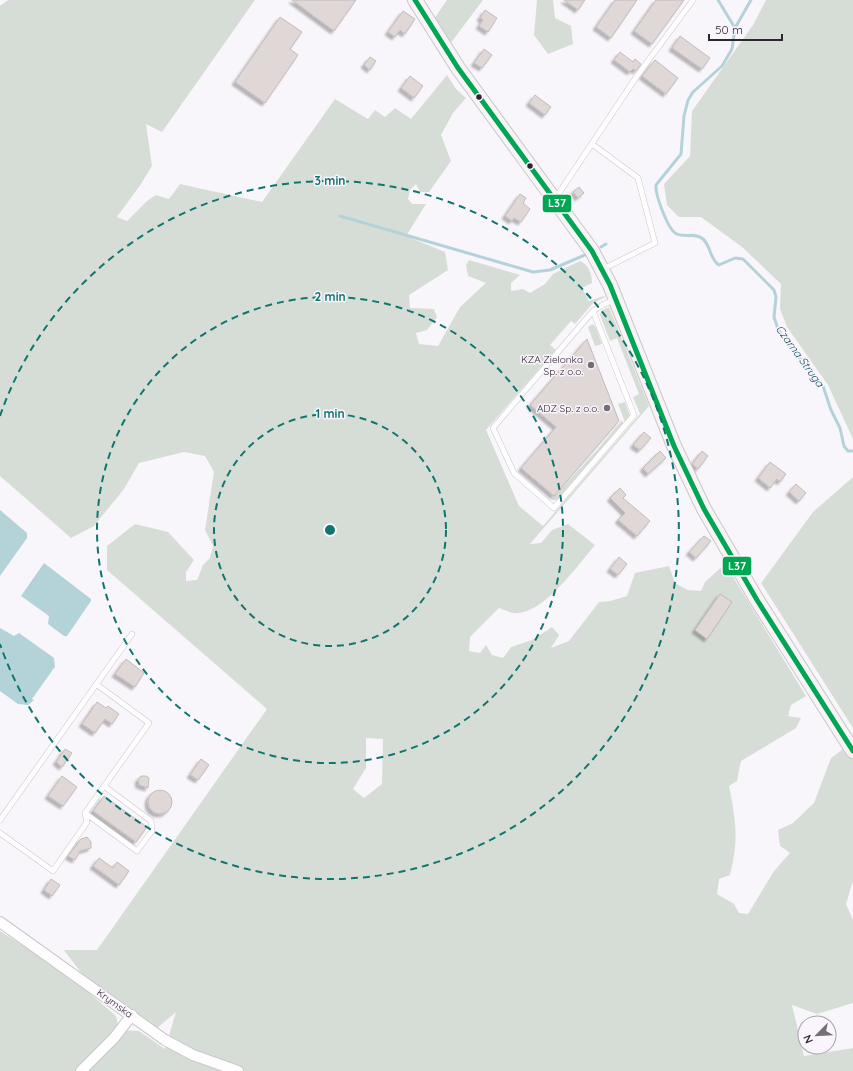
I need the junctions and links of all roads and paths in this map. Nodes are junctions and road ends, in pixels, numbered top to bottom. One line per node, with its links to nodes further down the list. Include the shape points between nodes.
1 (415, 0): 4 (street, via 458,68)
2 (693, 0): 3 (lane, via 637,76)
3 (592, 144): 4 (lane); 5 (lane, via 638,178 655,243)
4 (555, 198): 5 (street)
5 (603, 269): 6 (street)
6 (616, 299): 7 (lane); 10 (street, via 674,446 704,509)
7 (594, 311): 7 (lane, via 493,428 514,473 554,508 634,415)
8 (132, 634): 9 (lane)
9 (96, 684): 11 (lane, via 149,723); 13 (lane)
10 (853, 750)
11 (104, 786): 12 (lane); 12 (lane, via 151,821 152,831 137,851)
12 (85, 813): 14 (lane, via 87,822 53,871)
13 (0, 820)
14 (0, 833)
15 (0, 922): 16 (street, Krymska)
16 (132, 1015): 17 (street, via 114,1038); 18 (street, Krymska, via 165,1040 193,1055)
17 (81, 1071)
18 (238, 1071)

